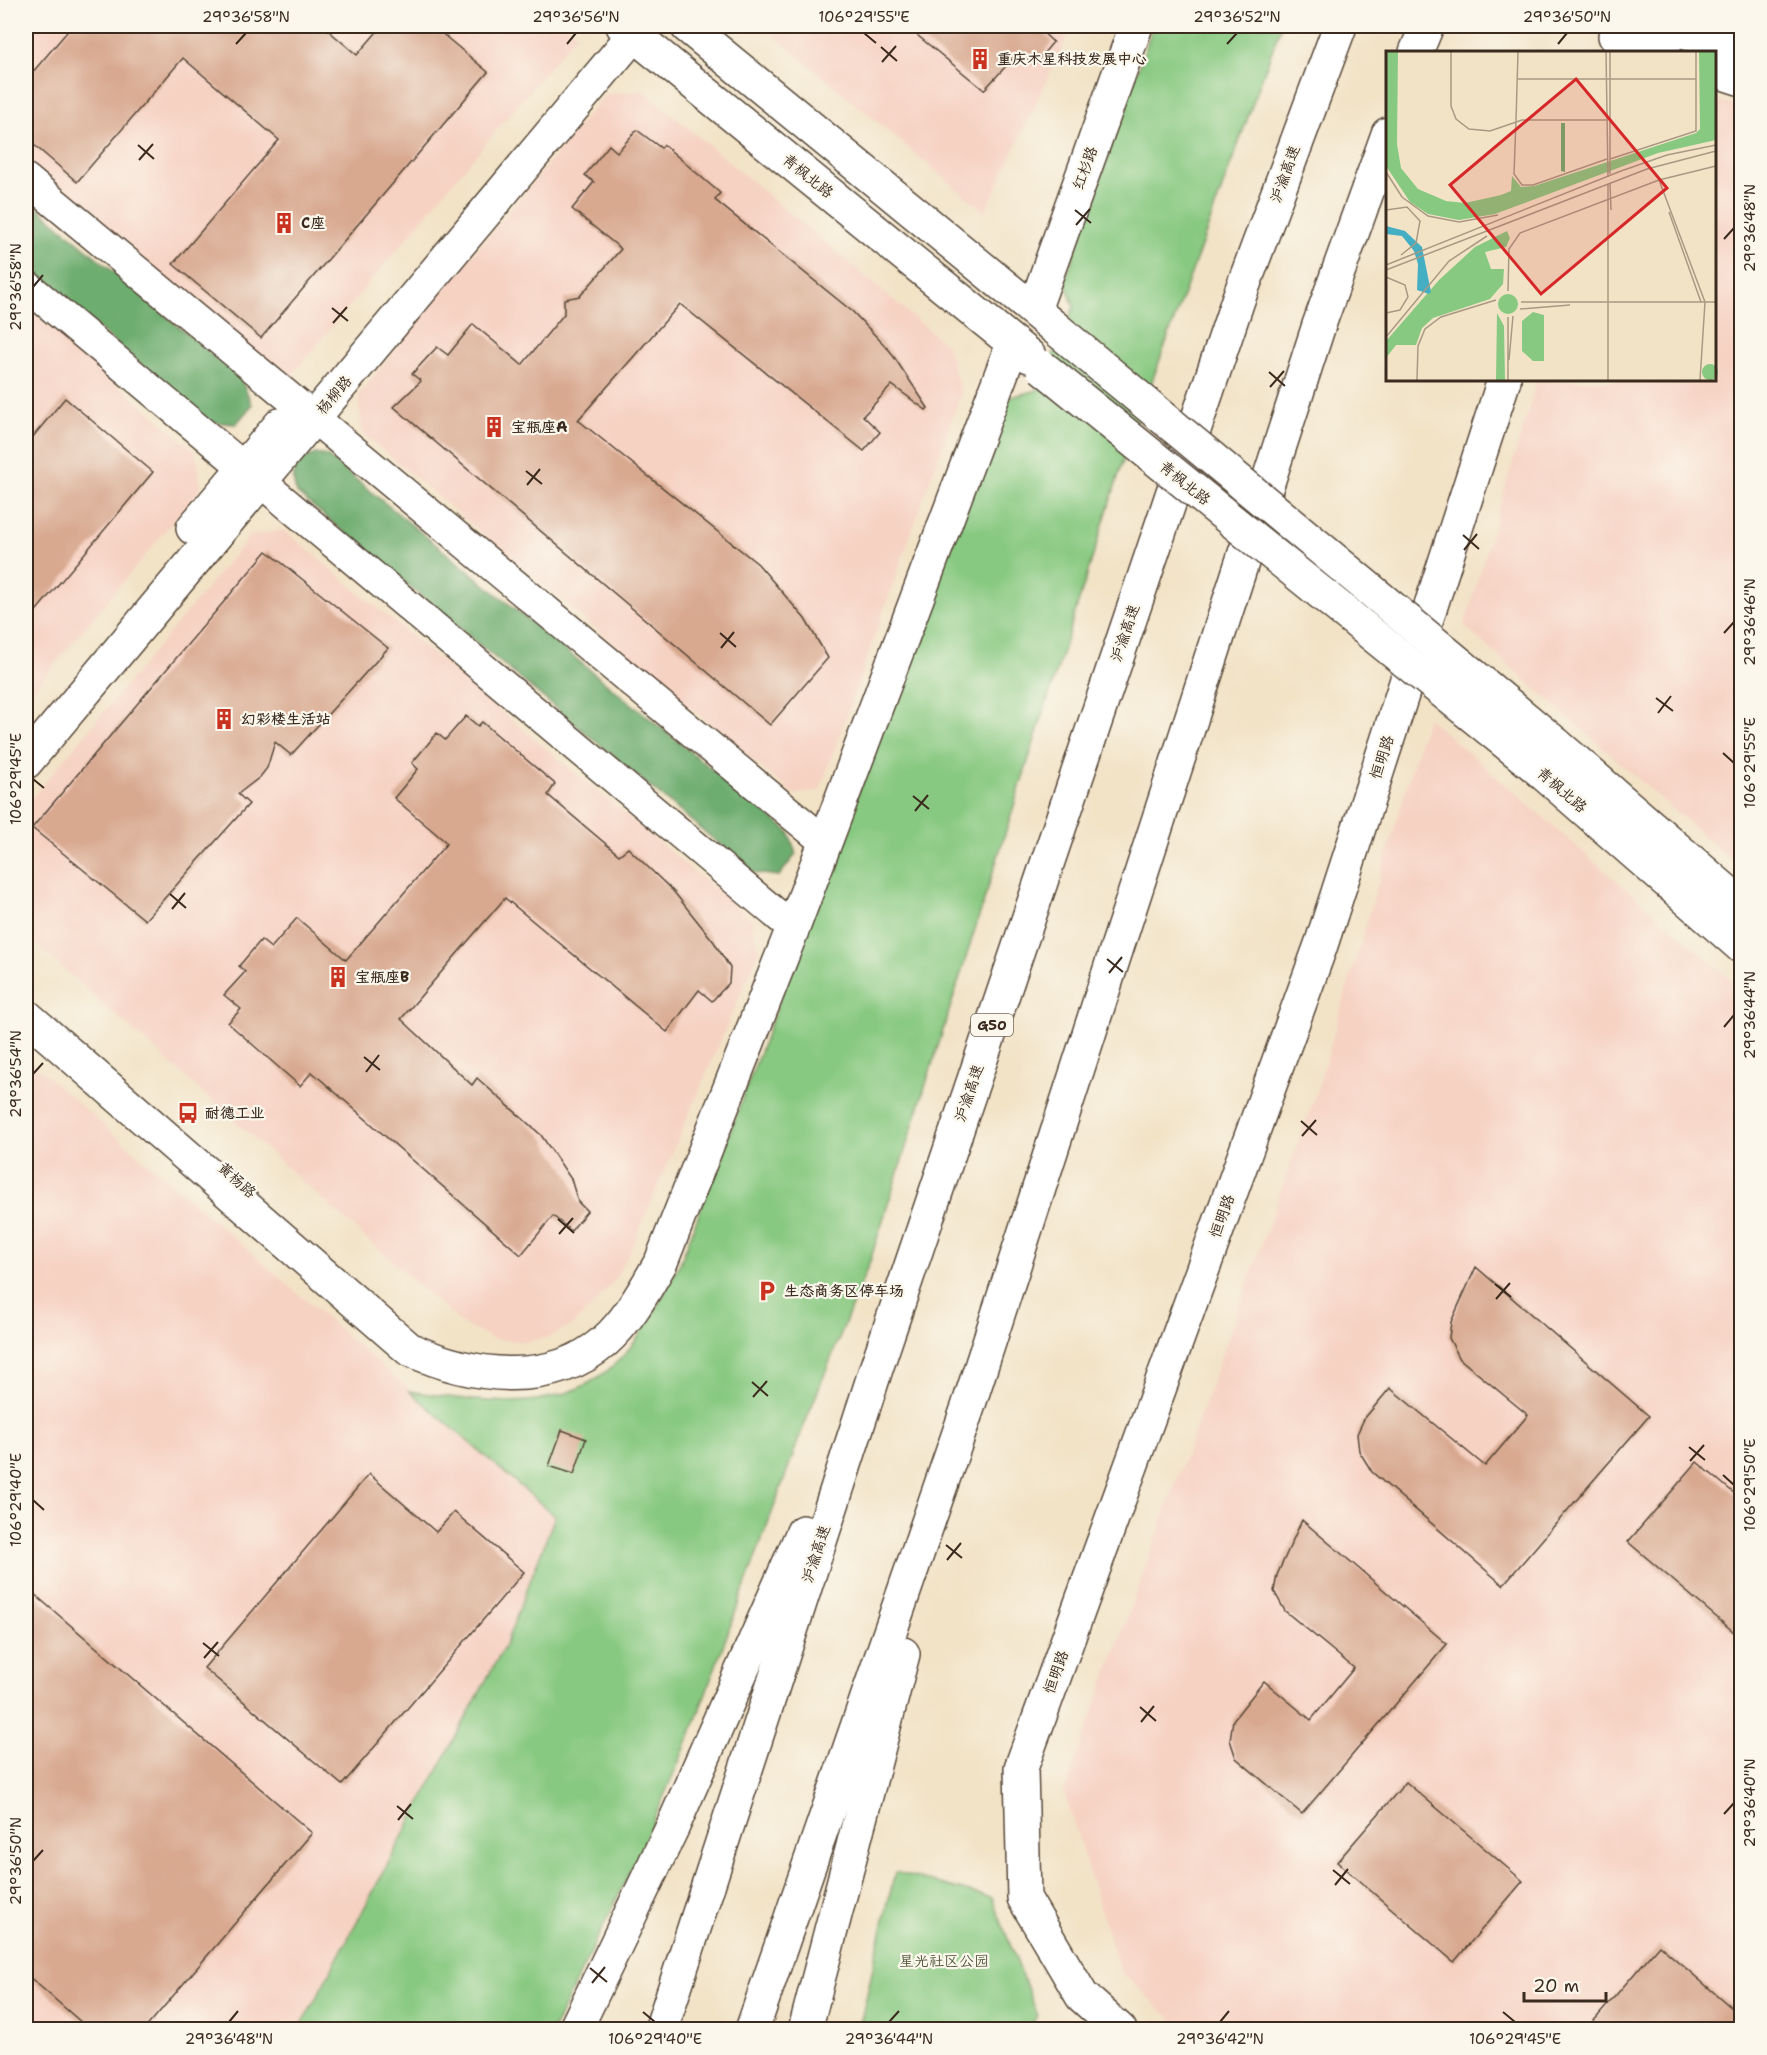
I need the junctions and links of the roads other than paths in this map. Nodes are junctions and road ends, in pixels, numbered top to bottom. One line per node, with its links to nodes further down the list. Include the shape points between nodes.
1 (687, 26): 16 (main road, 青枫北路)
2 (1136, 26): 16 (main road, 红杉路)
3 (1340, 26): 31 (main road, 沪渝高速 / G50, via 1238,300)
4 (1426, 26): 8 (main road)
5 (1665, 26): 10 (main road)
6 (628, 28): 17 (main road, 青枫北路); 19 (main road, 杨柳路)
7 (1615, 38): 9 (main road)
8 (1416, 51)
9 (1660, 51)
10 (1742, 51)
11 (1716, 71): 12 (main road)
12 (1742, 79)
13 (1386, 140): 32 (main road, via 1319,325)
14 (26, 179): 19 (street)
15 (26, 285): 20 (street)
16 (1044, 318): 22 (main road, 青枫北路, bridge)
17 (1013, 343): 22 (main road, 青枫北路, bridge); 24 (main road)
18 (1504, 381): 37 (main road, 恒明路, via 1321,945 1021,1768 1024,1898 1082,1996)
19 (306, 411): 20 (main road, 杨柳路); 24 (street)
20 (252, 475): 21 (main road, 杨柳路); 23 (main road, 杨柳路); 26 (street)
21 (26, 728)
22 (1546, 755): 25 (main road, 青枫北路); 27 (main road, 青枫北路)
23 (26, 762)
24 (825, 842): 26 (main road)
25 (1742, 905)
26 (793, 928): 30 (main road, via 661,1262 636,1304 605,1341 570,1364 529,1374)
27 (1742, 946)
28 (26, 991): 30 (main road, 黄杨路, via 410,1335)
29 (26, 1016): 30 (main road, via 395,1340)
30 (451, 1365)
31 (877, 1366): 33 (main road, via 673,1826); 34 (main road, 沪渝高速 / G50)
32 (968, 1407): 35 (main road); 36 (main road)
33 (575, 2030)
34 (661, 2030)
35 (752, 2030)
36 (805, 2030)
37 (1120, 2030)

